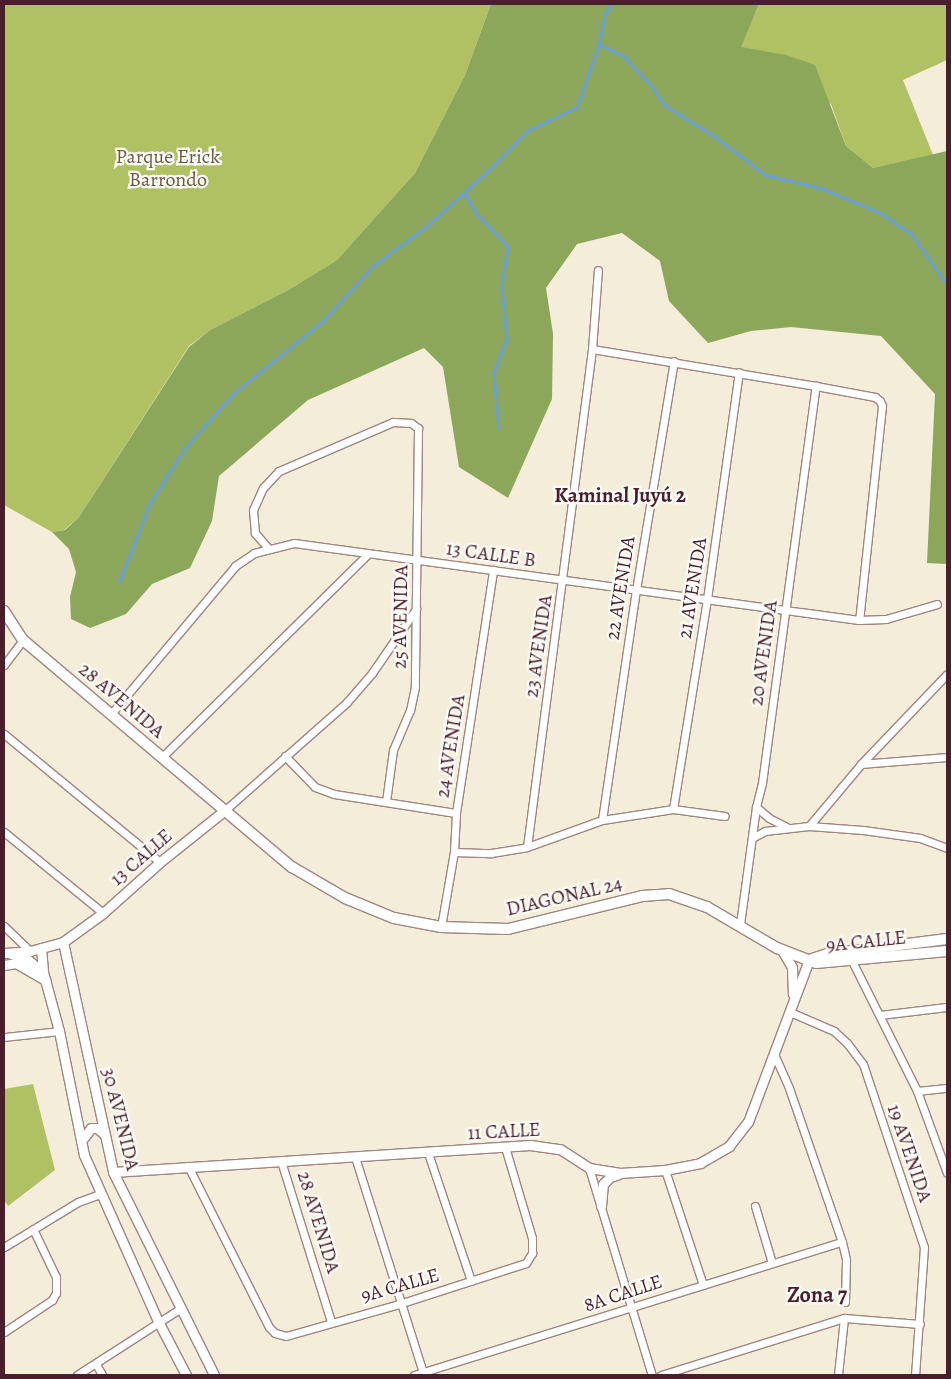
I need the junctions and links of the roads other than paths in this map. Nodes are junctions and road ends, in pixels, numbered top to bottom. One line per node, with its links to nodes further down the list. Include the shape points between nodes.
1 (598, 270): 2 (street, 23 AVENIDA)
2 (592, 349): 3 (street); 10 (street, 23 AVENIDA)
3 (674, 362): 4 (street); 11 (street, 22 AVENIDA)
4 (739, 372): 5 (street); 12 (street, 21 AVENIDA)
5 (816, 386): 15 (street, 20 AVENIDA); 17 (street, via 875,397 882,406)
6 (268, 548): 7 (street, 13 CALLE B, via 294,543); 8 (street, 25 AVENIDA, via 255,533 253,510 263,488 279,471 393,422 411,423 418,428); 21 (street, 13 CALLE B, via 235,566)
7 (367, 555): 8 (street, 13 CALLE B); 24 (street)
8 (418, 560): 9 (street, 13 CALLE B); 14 (street, 25 AVENIDA)
9 (493, 570): 10 (street, 13 CALLE B); 31 (street, 24 AVENIDA)
10 (563, 580): 11 (street, 13 CALLE B); 38 (street, 23 AVENIDA)
11 (636, 590): 12 (street, 13 CALLE B); 33 (street, 22 AVENIDA)
12 (707, 599): 15 (street, 13 CALLE B); 29 (street, 21 AVENIDA)
13 (937, 604): 17 (street, 13 CALLE B, via 886,618)
14 (416, 609): 23 (street, 13 CALLE, via 372,673 347,702); 27 (street, 25 AVENIDA, via 415,687 410,710 393,750)
15 (785, 610): 17 (street, 13 CALLE B); 28 (street, 20 AVENIDA, via 762,783)
16 (4, 611): 18 (main road, 28 AVENIDA)
17 (859, 620)
18 (24, 640): 19 (street); 21 (main road, 28 AVENIDA)
19 (4, 666)
20 (947, 674): 26 (street)
21 (111, 714): 24 (main road, 28 AVENIDA)
22 (4, 734): 41 (street)
23 (285, 756): 27 (street, via 315,788); 30 (street, 13 CALLE)
24 (162, 757): 30 (main road, 28 AVENIDA)
25 (947, 757): 26 (street)
26 (861, 764): 34 (street)
27 (386, 802): 31 (street)
28 (756, 806): 35 (street, via 776,823); 37 (street, 20 AVENIDA)
29 (673, 809): 32 (street); 33 (street)
30 (224, 811): 41 (street, 13 CALLE); 45 (main road, DIAGONAL 24, via 292,868 345,898 394,918)
31 (456, 813): 40 (street, 24 AVENIDA)
32 (725, 816)
33 (602, 820): 38 (street)
34 (809, 826): 35 (street); 39 (street, via 920,838)
35 (790, 828): 37 (street, via 766,831)
36 (4, 832): 42 (street)
37 (752, 838): 43 (street, 20 AVENIDA)
38 (527, 847): 40 (street, via 491,854)
39 (947, 848)
40 (454, 852): 45 (street, 24 AVENIDA)
41 (160, 862): 42 (street, 13 CALLE)
42 (103, 913): 47 (street, 13 CALLE)
43 (740, 924): 45 (main road, DIAGONAL 24, via 707,907 669,894 642,896 508,929); 49 (main road, DIAGONAL 24)
44 (4, 926): 50 (street)
45 (441, 927)
46 (947, 939): 54 (main road, 9A CALLE, via 828,954)
47 (63, 942): 48 (street, 13 CALLE); 65 (street, 30 AVENIDA)
48 (41, 948): 50 (street, 13 CALLE); 56 (street, 30 AVENIDA)
49 (782, 950): 54 (main road, DIAGONAL 24); 58 (street, 11 CALLE, via 792,967)
50 (30, 951): 52 (street, 13 CALLE)
51 (947, 951): 53 (main road, 9A CALLE)
52 (5, 953): 56 (street, via 28,960)
53 (851, 959): 54 (main road, 9A CALLE, via 829,963); 59 (street)
54 (810, 960): 58 (street, 11 CALLE)
55 (4, 965): 56 (street, via 16,963)
56 (44, 976): 60 (street, 30 AVENIDA)
57 (947, 1007): 59 (street)
58 (791, 1009): 62 (street, 11 CALLE); 93 (street, 19 AVENIDA, via 834,1031 848,1043 863,1064 923,1243)
59 (880, 1014): 64 (street)
60 (59, 1031): 61 (street); 66 (street, 30 AVENIDA)
61 (4, 1037)
62 (774, 1054): 73 (street, 11 CALLE, via 751,1115 735,1141 708,1160); 81 (street, via 789,1088)
63 (947, 1088): 64 (street)
64 (917, 1091): 74 (street)
65 (103, 1132): 66 (street, via 91,1128); 75 (street, 30 AVENIDA)
66 (81, 1141): 77 (street, 30 AVENIDA)
67 (505, 1148): 68 (street, 11 CALLE); 72 (street, 11 CALLE, via 530,1145 560,1149); 84 (street, 9A CALLE, via 534,1248 523,1265)
68 (428, 1153): 69 (street, 11 CALLE); 84 (street)
69 (355, 1157): 70 (street, 11 CALLE); 87 (street)
70 (281, 1161): 71 (street, 11 CALLE); 92 (street, 28 AVENIDA)
71 (188, 1166): 75 (street, 11 CALLE); 92 (street, 9A CALLE, via 268,1327 282,1336 290,1336)
72 (589, 1168): 76 (street, 11 CALLE); 78 (street)
73 (665, 1170): 76 (street, 11 CALLE); 85 (street)
74 (947, 1170)
75 (113, 1172): 88 (street, 30 AVENIDA)
76 (620, 1173): 78 (street, via 603,1184)
77 (100, 1194): 80 (street, via 78,1202); 91 (street, 30 AVENIDA)
78 (601, 1206): 89 (street)
79 (755, 1206): 83 (street)
80 (33, 1229): 82 (street); 94 (street, via 56,1277 56,1293 52,1300)
81 (842, 1242): 83 (street, 8A CALLE); 86 (street, via 846,1260)
82 (4, 1247)
83 (772, 1263): 85 (street, 8A CALLE)
84 (471, 1281): 87 (street, 9A CALLE)
85 (703, 1285): 89 (street, 8A CALLE)
86 (846, 1302)
87 (400, 1304): 92 (street, 9A CALLE); 96 (street)
88 (181, 1308): 91 (street); 100 (street, 30 AVENIDA)
89 (632, 1308): 96 (street, 8A CALLE); 102 (street)
90 (844, 1318): 93 (street); 103 (street); 104 (street)
91 (158, 1321): 95 (street); 99 (street, 30 AVENIDA)
92 (331, 1322)
93 (920, 1324): 105 (street, 19 AVENIDA)
94 (4, 1332)
95 (96, 1364): 97 (street); 98 (street)
96 (422, 1373): 101 (street, 8A CALLE)
97 (77, 1375)
98 (102, 1375)
99 (186, 1375)
100 (214, 1375)
101 (414, 1375)
102 (652, 1375)
103 (661, 1375)
104 (838, 1375)
105 (915, 1375)

